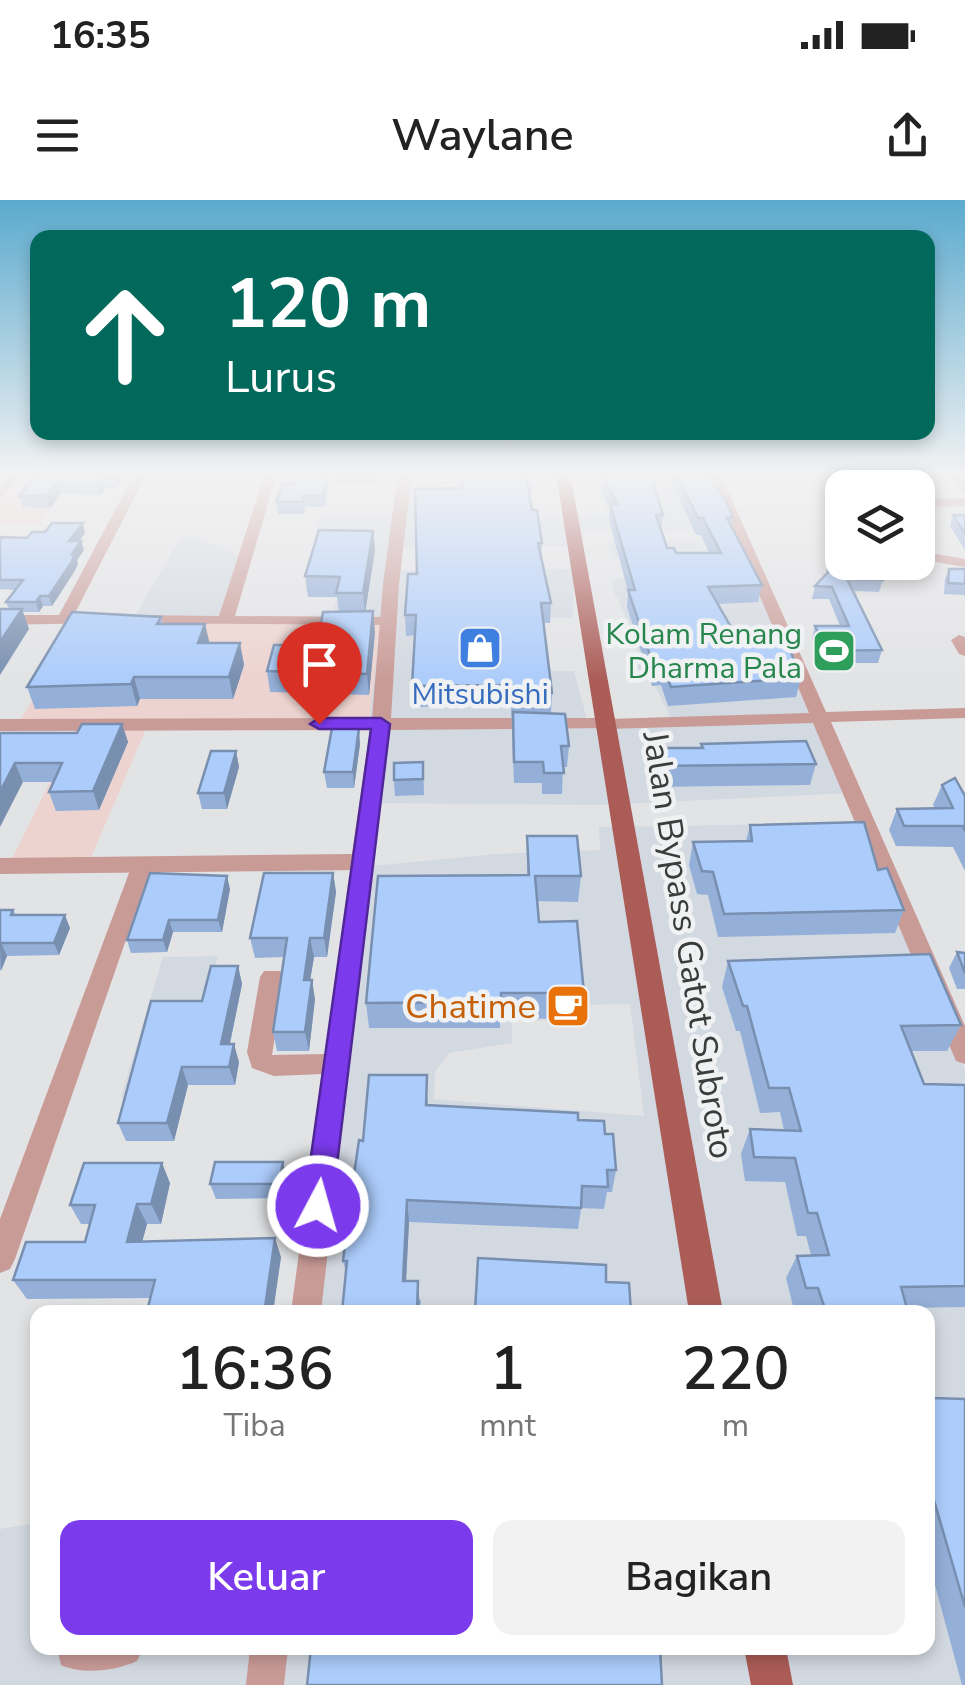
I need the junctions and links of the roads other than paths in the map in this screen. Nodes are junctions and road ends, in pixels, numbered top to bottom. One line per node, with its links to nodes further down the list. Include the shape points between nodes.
1 (105, 542): 10 (street)
2 (250, 542): 8 (street)
3 (397, 542): 11 (street)
4 (576, 542): 15 (main road, Jalan Bypass Gatot Subroto)
5 (744, 542): 13 (street)
6 (935, 558): 7 (street)
7 (965, 563)
8 (226, 619): 10 (street); 11 (street)
9 (0, 620): 10 (street)
10 (64, 620)
11 (388, 622): 14 (street)
12 (965, 713): 13 (street)
13 (819, 717): 15 (street); 21 (street)
14 (381, 724): 15 (street); 16 (street); 17 (street)
15 (607, 724): 25 (main road, Jalan Bypass Gatot Subroto)
16 (0, 725)
17 (362, 862): 18 (street); 22 (street)
18 (142, 865): 19 (street); 23 (street)
19 (0, 866)
20 (272, 977): 22 (street, via 261,1061)
21 (965, 1054)
22 (334, 1064): 24 (street)
23 (0, 1259)
24 (307, 1305)
25 (705, 1305)
26 (267, 1655): 28 (street)
27 (766, 1655): 29 (main road)
28 (264, 1685)
29 (772, 1685)

